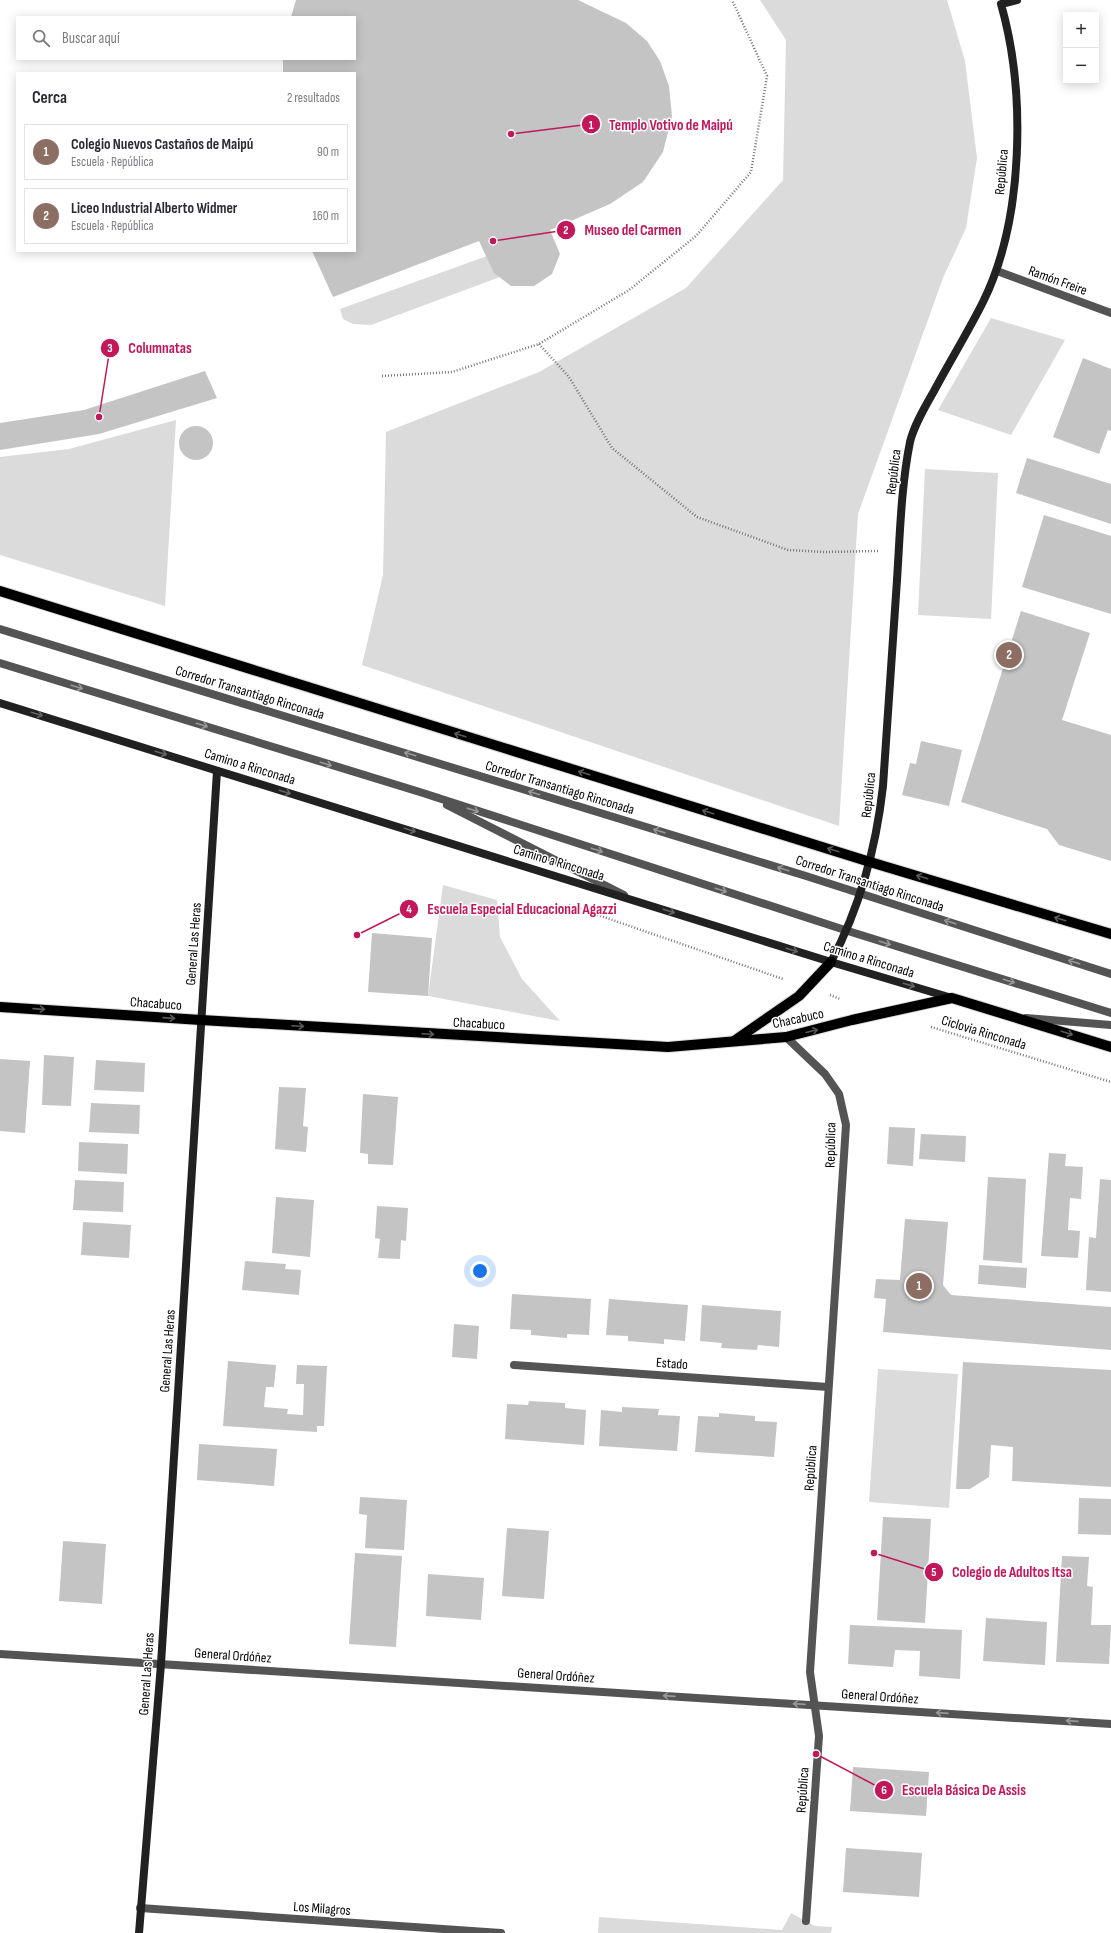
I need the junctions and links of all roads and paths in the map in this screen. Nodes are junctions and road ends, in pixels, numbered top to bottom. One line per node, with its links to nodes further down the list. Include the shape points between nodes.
1 (732, 0): 6 (path, via 767,76 751,172 696,236 629,290)
2 (1017, 0): 3 (street)
3 (1000, 2): 4 (street, República, via 1009,31 1017,105 1014,189)
4 (996, 271): 5 (street, Ramón Freire); 8 (street, República, via 983,302 923,410 910,441)
5 (1111, 313)
6 (539, 344): 7 (path, via 452,372); 8 (path, via 569,377 612,448 696,517 788,550)
7 (382, 376)
8 (898, 550): 15 (street, República, via 883,786 879,822)
9 (0, 591): 15 (main road, one-way to 9)
10 (0, 629): 16 (street, Corredor Transantiago Rinconada, one-way to 10)
11 (0, 664): 14 (street, one-way to 14)
12 (0, 703): 13 (street, Camino a Rinconada, one-way to 13)
13 (217, 771): 17 (street, Camino a Rinconada, one-way to 17); 26 (street, General Las Heras)
14 (423, 793): 17 (street); 18 (street, one-way to 18)
15 (870, 862): 16 (street, República); 19 (main road, one-way to 15)
16 (860, 893): 18 (street, República); 21 (street, Corredor Transantiago Rinconada, one-way to 16)
17 (632, 899): 20 (street, Camino a Rinconada, one-way to 20)
18 (848, 931): 20 (street, República); 24 (street, one-way to 24)
19 (1111, 934)
20 (831, 962): 22 (street, Camino a Rinconada, one-way to 22); 30 (main road, via 799,996)
21 (1111, 974)
22 (952, 998): 25 (main road, Camino a Rinconada); 29 (main road, Chacabuco, one-way to 22)
23 (0, 1007): 26 (main road, Chacabuco, one-way to 26)
24 (1111, 1013)
25 (1017, 1017): 27 (street); 31 (main road, Camino a Rinconada, one-way to 31)
26 (201, 1020): 30 (main road, Chacabuco, one-way to 30, via 660,1047); 36 (street, General Las Heras)
27 (1111, 1025)
28 (930, 1027): 32 (path, Ciclovia Rinconada)
29 (786, 1038): 30 (main road, Chacabuco); 34 (street, República, via 825,1074 839,1094 846,1125)
30 (732, 1042)
31 (1111, 1047)
32 (1111, 1082)
33 (514, 1365): 34 (street, Estado)
34 (828, 1388): 37 (street, República, via 810,1672)
35 (0, 1654): 36 (street, General Ordóñez)
36 (161, 1664): 37 (street, General Ordóñez, one-way to 36); 39 (street, General Las Heras)
37 (814, 1705): 38 (street, General Ordóñez, one-way to 37); 40 (street, República, via 819,1736)
38 (1111, 1724)
39 (140, 1908): 41 (street, General Las Heras); 42 (street, Los Milagros)
40 (806, 1921)
41 (139, 1933)
42 (501, 1933)

